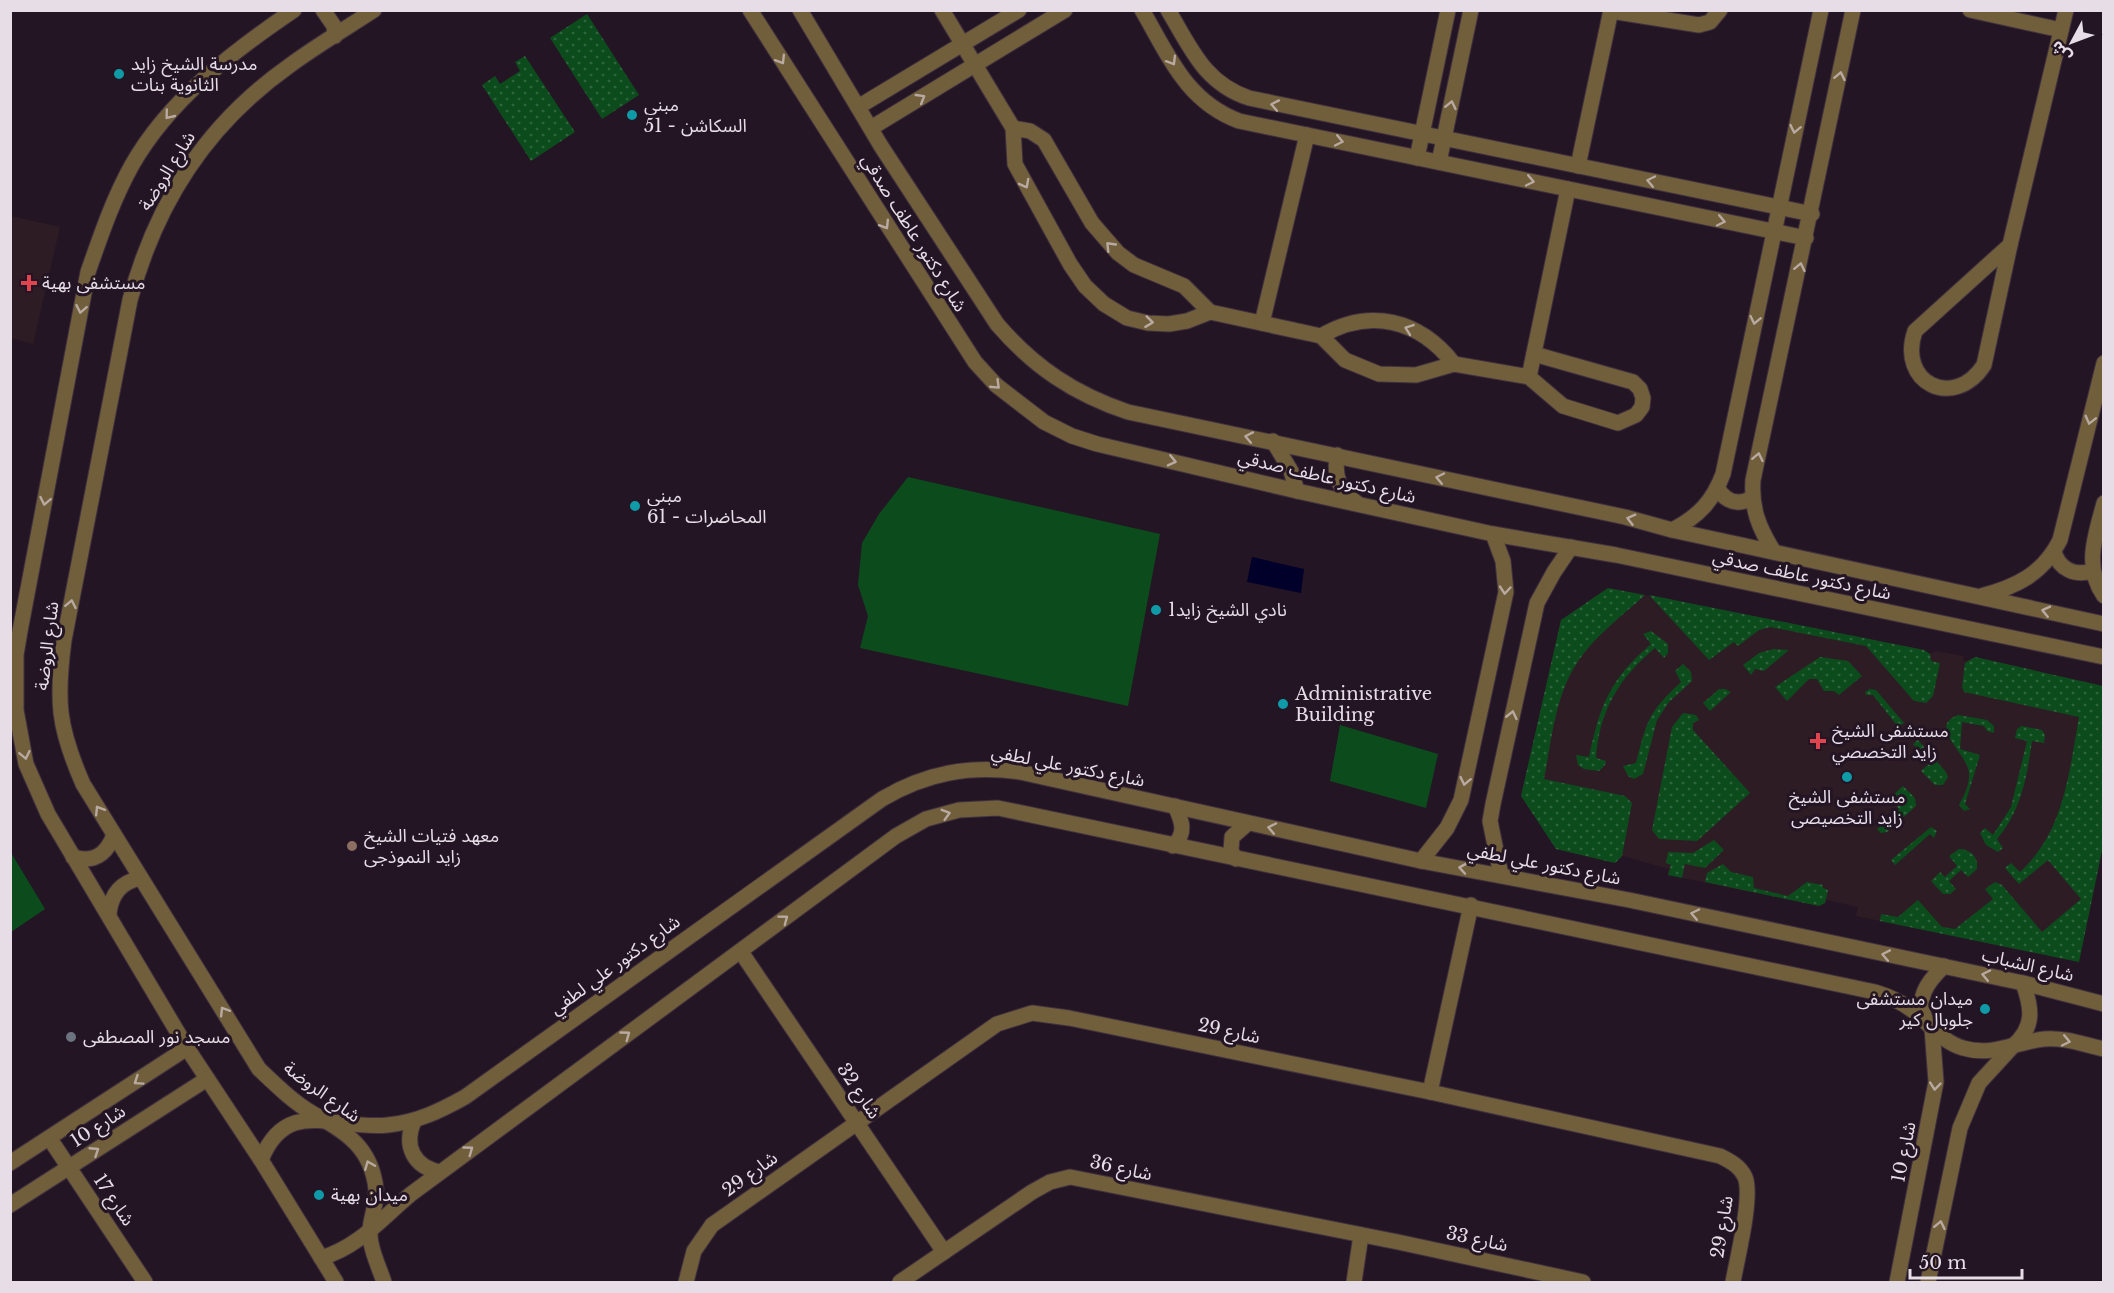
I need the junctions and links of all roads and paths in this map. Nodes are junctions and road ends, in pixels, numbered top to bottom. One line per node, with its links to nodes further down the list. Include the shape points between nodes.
1 (294, 10): 66 (street, شارع الروضة, one-way to 66, via 214,69 172,112 133,164 108,214 88,272 16,655 16,710 26,764)
2 (323, 10): 20 (street, via 334,26)
3 (374, 10): 20 (street, شارع الروضة)
4 (750, 10): 48 (street, شارع دكتور عاطف صدقي, one-way to 48, via 956,337 996,385 1036,416 1072,436)
5 (800, 10): 23 (street, شارع دكتور عاطف صدقي)
6 (942, 10): 21 (street)
7 (1019, 10): 21 (street)
8 (1065, 10): 22 (street)
9 (1142, 10): 26 (street, one-way to 26, via 1184,82 1208,106 1239,121)
10 (1168, 10): 27 (street, one-way to 10, via 1233,93 1208,74)
11 (1448, 10): 27 (street)
12 (1471, 10): 28 (street, one-way to 12)
13 (1720, 10): 18 (street, via 1710,22 1699,25)
14 (1821, 10): 33 (street, one-way to 33)
15 (1853, 10): 34 (street, one-way to 15)
16 (1970, 10): 19 (street)
17 (2066, 10): 19 (street)
18 (1611, 11): 31 (street)
19 (2061, 30): 37 (street)
20 (335, 36): 64 (street, شارع الروضة, one-way to 20, via 69,753 58,688 130,300 161,212 216,131 258,90)
21 (963, 45): 22 (street); 23 (street)
22 (975, 65): 24 (street, one-way to 22); 25 (street)
23 (858, 107): 24 (street, شارع دكتور عاطف صدقي)
24 (871, 128): 45 (street, شارع دكتور عاطف صدقي, one-way to 24, via 1128,412 1097,402 1042,370 998,324)
25 (1013, 128): 38 (street, one-way to 25, via 1184,286 1134,265 1118,253 1092,223 1044,140 1030,131); 38 (street, one-way to 38, via 1015,164 1085,286 1127,318 1148,323 1186,321)
26 (1307, 135): 29 (street, one-way to 29); 39 (street)
27 (1422, 135): 28 (street); 29 (street)
28 (1444, 139): 30 (street); 31 (street)
29 (1417, 158): 30 (street)
30 (1439, 162): 32 (street, one-way to 32)
31 (1578, 166): 33 (street, one-way to 31)
32 (1568, 189): 35 (street, one-way to 35); 41 (street)
33 (1779, 207): 34 (street); 35 (street)
34 (1812, 214): 36 (street)
35 (1774, 232): 36 (street); 47 (street, one-way to 47)
36 (1806, 238): 49 (street, one-way to 36)
37 (2010, 245): 37 (street, via 1984,365 1975,378 1962,386 1947,389 1931,385 1911,361 1915,331)
38 (1210, 312): 39 (street)
39 (1262, 323): 40 (street)
40 (1321, 336): 43 (street, via 1345,360 1379,374 1416,375); 43 (street, one-way to 40, via 1428,337 1392,323 1354,321)
41 (1534, 354): 44 (street); 44 (street, via 1633,382 1640,389 1642,407 1636,415 1618,423 1573,411)
42 (2103, 363): 56 (street, one-way to 56)
43 (1454, 364): 44 (street)
44 (1529, 378)
45 (1273, 441): 46 (street, شارع دكتور عاطف صدقي); 48 (street, via 1291,471)
46 (1337, 455): 50 (street, via 1338,484); 52 (street, شارع دكتور عاطف صدقي, one-way to 46)
47 (1718, 489): 49 (street, via 1732,502); 52 (street, via 1700,513)
48 (1297, 491): 50 (street, شارع دكتور عاطف صدقي)
49 (1752, 498): 55 (street, via 1758,525)
50 (1357, 503): 53 (street, شارع دكتور عاطف صدقي)
51 (2103, 503): 57 (street, via 2091,555)
52 (1672, 530): 55 (street, شارع دكتور عاطف صدقي)
53 (1493, 534): 54 (street, شارع دكتور عاطف صدقي); 68 (street, one-way to 68, via 1503,561 1506,592 1463,789 1457,811)
54 (1571, 547): 61 (street, شارع دكتور عاطف صدقي); 69 (street, one-way to 54, via 1490,821 1492,804 1537,603)
55 (1774, 552): 58 (street, شارع دكتور عاطف صدقي)
56 (2054, 552): 57 (street, via 2069,570); 58 (street, via 2024,582)
57 (2093, 571): 59 (street)
58 (1982, 596): 60 (street, شارع دكتور عاطف صدقي, one-way to 58)
59 (2103, 596)
60 (2103, 624)
61 (2103, 657)
62 (1174, 806): 63 (street, شارع دكتور علي لطفي); 65 (street, via 1183,829); 83 (street, شارع دكتور علي لطفي, via 996,769 948,772 903,787 465,1096)
63 (1248, 823): 67 (street, via 1232,837 1231,851); 68 (street, شارع دكتور علي لطفي, one-way to 63)
64 (114, 836): 66 (street, via 103,854 94,859); 70 (street, شارع الروضة)
65 (1173, 846): 67 (street); 73 (street, one-way to 65, via 896,836 926,819 959,810 998,808)
66 (73, 857): 72 (street, شارع الروضة)
67 (1236, 858): 71 (street)
68 (1421, 861): 69 (street, شارع دكتور علي لطفي, one-way to 68)
69 (1501, 875): 74 (street, شارع دكتور علي لطفي, one-way to 69)
70 (141, 878): 72 (street, via 122,886 110,903); 84 (street, شارع الروضة, one-way to 70, via 283,1093 260,1069)
71 (1471, 905): 77 (street, via 1875,992 1896,1000); 82 (street)
72 (109, 914): 79 (street, شارع الروضة)
73 (741, 952): 85 (street, شارع 32); 90 (street, one-way to 73)
74 (1944, 966): 75 (street, شارع الشباب, one-way to 74); 77 (street, via 1924,990 1921,1003)
75 (2024, 983): 76 (street, شارع الشباب); 78 (street, via 2032,1015 2022,1038)
76 (2103, 1004)
77 (1932, 1028): 78 (street, via 1961,1048 1978,1052); 104 (street, شارع 10, one-way to 104, via 1936,1082)
78 (2013, 1046): 80 (street, one-way to 80, via 2055,1039); 105 (street, one-way to 78, via 1960,1128 1979,1083)
79 (187, 1048): 81 (street, شارع الروضة); 86 (street, شارع 10, one-way to 86)
80 (2103, 1049)
81 (207, 1079): 87 (street, شارع الروضة); 89 (street, شارع 10, one-way to 81)
82 (1430, 1092): 85 (street, شارع 29, via 1032,1013 997,1024); 103 (street, شارع 29, via 1701,1151 1734,1163 1744,1175 1748,1191)
83 (414, 1121): 84 (street, شارع دكتور علي لطفي, via 386,1126); 90 (street, via 409,1132 412,1154 419,1164)
84 (332, 1122): 87 (street, شارع دكتور علي لطفي, via 314,1119 288,1125 268,1143); 92 (street, شارع الروضة, one-way to 84, via 376,1189 371,1169 349,1134)
85 (855, 1122): 94 (street, شارع 32); 99 (street, شارع 29, via 712,1225 694,1251)
86 (50, 1139): 88 (street, شارع 10); 89 (street, شارع 17)
87 (261, 1160): 95 (street, شارع الروضة)
88 (10, 1163)
89 (69, 1168): 91 (street, شارع 10); 96 (street, شارع 17)
90 (440, 1172): 92 (street)
91 (10, 1205)
92 (370, 1230): 95 (street, via 348,1248); 98 (street, شارع الروضة)
93 (1361, 1235): 94 (street, شارع 36, via 1070,1178 1050,1182 1032,1192); 101 (street); 102 (street, شارع 33)
94 (944, 1252): 100 (street, شارع 36)
95 (321, 1258): 97 (street, شارع الروضة)
96 (145, 1282)
97 (336, 1282)
98 (384, 1282)
99 (686, 1282)
100 (900, 1282)
101 (1354, 1282)
102 (1583, 1282)
103 (1733, 1282)
104 (1897, 1282)
105 (1928, 1282)

